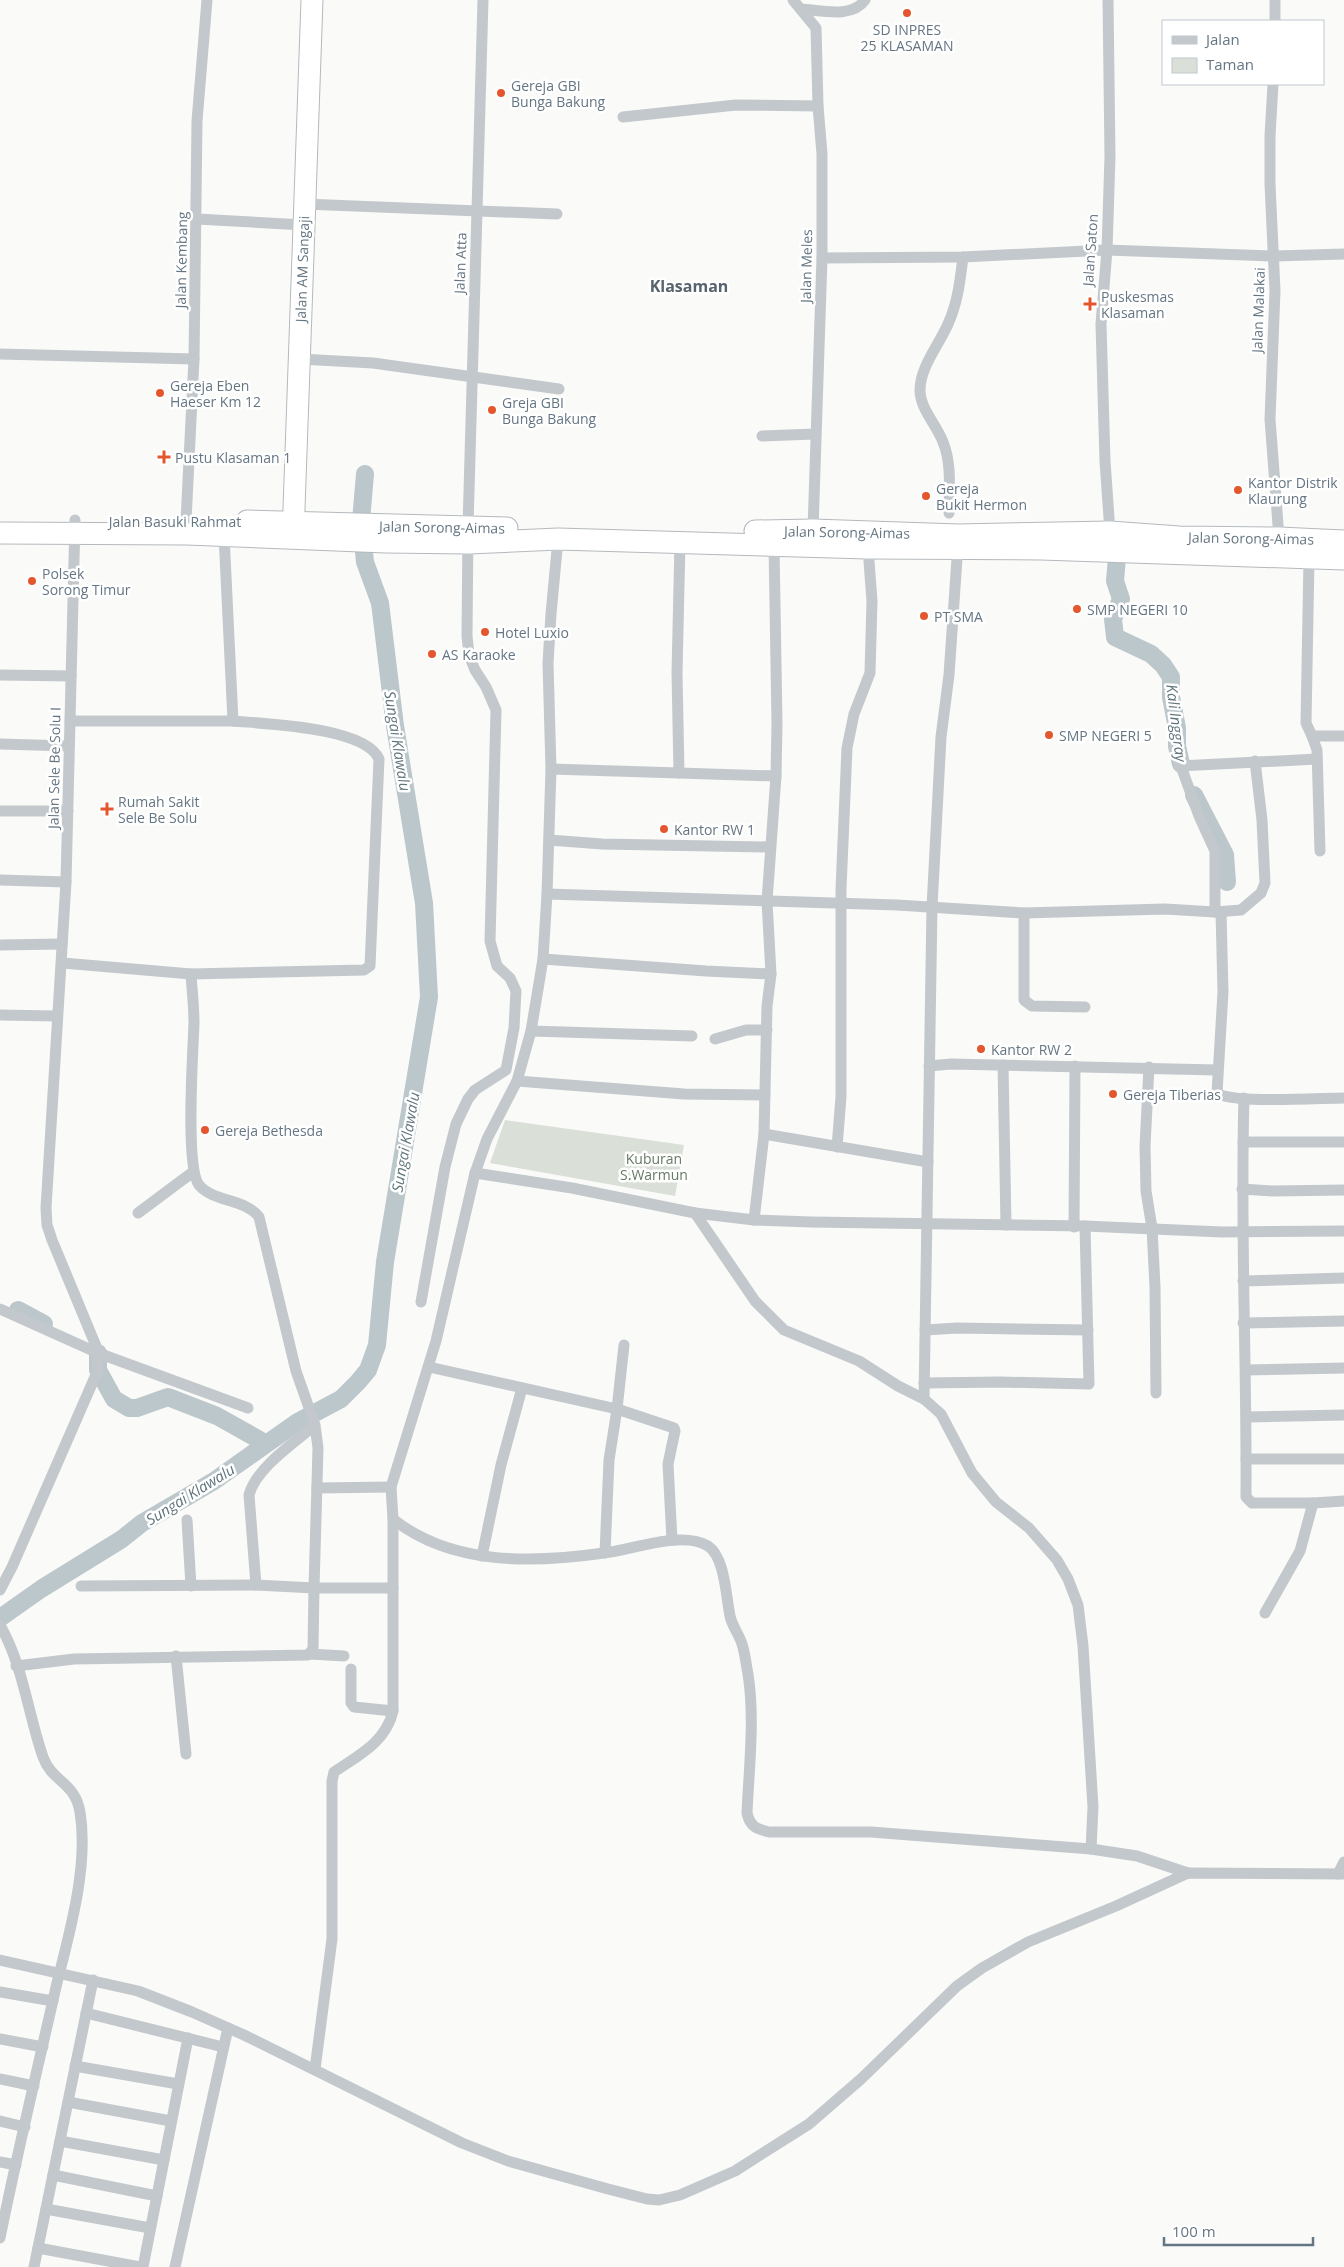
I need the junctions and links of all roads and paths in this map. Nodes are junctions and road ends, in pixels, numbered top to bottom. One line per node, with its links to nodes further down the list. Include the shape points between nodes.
1 (207, 0): 15 (street, Jalan Kembang, via 197,121)
2 (312, 0): 14 (highway, Jalan AM Sangaji)
3 (483, 0): 12 (street, Jalan Atta)
4 (865, 0): 7 (street, via 856,8 844,11)
5 (1108, 0): 16 (street, Jalan Saton, via 1110,156)
6 (1275, 0): 8 (street)
7 (800, 3): 10 (street, Jalan Meles, via 816,28)
8 (1275, 20)
9 (1273, 85): 18 (street, Jalan Malakai, via 1270,184)
10 (818, 106): 11 (street, via 736,104); 19 (street, Jalan Meles, via 822,154)
11 (623, 117)
12 (477, 211): 13 (street); 14 (street); 24 (street, Jalan Atta)
13 (557, 214)
14 (304, 215): 15 (street); 22 (highway, Jalan AM Sangaji)
15 (197, 219): 23 (street, Jalan Kembang)
16 (1107, 250): 18 (street); 20 (street); 34 (street, Jalan Saton, via 1102,287 1101,361)
17 (1344, 254): 18 (street)
18 (1275, 256): 39 (street, Jalan Malakai, via 1270,419)
19 (822, 258): 20 (street); 26 (street, Jalan Meles)
20 (963, 258): 28 (street, via 958,300 927,366 920,391 946,452)
21 (0, 354): 23 (street)
22 (300, 359): 24 (street, via 373,364); 32 (highway, Jalan AM Sangaji)
23 (194, 360): 30 (street, Jalan Kembang)
24 (472, 378): 25 (street); 38 (street, Jalan Atta)
25 (559, 389)
26 (815, 434): 27 (street); 33 (street, Jalan Meles)
27 (762, 436)
28 (949, 514)
29 (0, 520): 31 (highway, Jalan Basuki Rahmat)
30 (186, 521): 31 (highway, Jalan Basuki Rahmat); 32 (highway, Jalan Basuki Rahmat)
31 (75, 527): 35 (highway, Jalan Basuki Rahmat); 37 (highway, Jalan Basuki Rahmat); 49 (street, Jalan Sele Be Solu I)
32 (293, 530): 36 (highway, Jalan Basuki Rahmat); 37 (highway, Jalan Basuki Rahmat)
33 (813, 530): 38 (highway, Jalan Sorong-Aimas); 43 (highway, Jalan Sorong-Aimas)
34 (1110, 532): 39 (highway, Jalan Sorong-Aimas, via 1179,537); 43 (highway, Jalan Sorong-Aimas)
35 (0, 533)
36 (348, 533): 38 (highway, Jalan Sorong-Aimas)
37 (224, 535): 51 (street)
38 (468, 535): 40 (highway, Jalan Sorong-Aimas); 118 (street, Jalan Atta, via 469,655 496,710 490,941 492,957 514,983 517,1000 506,1070 483,1083 471,1095 460,1113 452,1137)
39 (1279, 538): 41 (highway, Jalan Sorong-Aimas)
40 (558, 539): 42 (highway, Jalan Sorong-Aimas); 60 (street, via 548,663)
41 (1344, 541)
42 (680, 542): 44 (highway, Jalan Sorong-Aimas); 61 (street)
43 (958, 543): 45 (highway, Jalan Sorong-Aimas); 46 (highway, Jalan Sorong-Aimas); 73 (street, via 949,675 941,737)
44 (774, 545): 45 (highway, Jalan Sorong-Aimas); 62 (street)
45 (868, 548): 72 (street, via 872,601 870,673 854,714 847,748)
46 (1309, 558): 47 (highway, Jalan Sorong-Aimas); 52 (street, via 1306,723)
47 (1344, 559)
48 (0, 675): 49 (street)
49 (70, 676): 50 (street, Jalan Sele Be Solu I)
50 (70, 721): 51 (street); 55 (street, Jalan Sele Be Solu I)
51 (234, 721): 80 (street, via 341,735 362,742 375,752 378,759 371,962 364,970)
52 (1312, 736): 53 (street); 57 (street)
53 (1344, 736)
54 (0, 744): 55 (street)
55 (70, 746): 64 (street, Jalan Sele Be Solu I)
56 (1174, 747): 59 (street)
57 (1317, 759): 58 (street); 67 (street)
58 (1255, 761): 59 (street); 74 (street, via 1262,820 1263,890 1241,910)
59 (1183, 765): 74 (street, via 1214,851)
60 (551, 768): 61 (street); 65 (street)
61 (679, 773): 62 (street)
62 (776, 776): 66 (street)
63 (0, 811): 64 (street)
64 (68, 811): 69 (street, Jalan Sele Be Solu I)
65 (549, 840): 66 (street); 70 (street)
66 (770, 847): 71 (street)
67 (1320, 851)
68 (0, 880): 69 (street)
69 (66, 882): 76 (street, Jalan Sele Be Solu I)
70 (547, 894): 71 (street); 78 (street)
71 (767, 900): 72 (street); 81 (street)
72 (840, 903): 73 (street); 101 (street, via 841,1097)
73 (932, 907): 75 (street); 90 (street)
74 (1218, 912): 75 (street, via 1165,909); 93 (street, via 1223,992)
75 (1024, 913): 82 (street, via 1024,1000 1032,1006)
76 (62, 944): 77 (street); 79 (street, Jalan Sele Be Solu I)
77 (0, 945)
78 (543, 959): 81 (street); 86 (street)
79 (62, 963): 80 (street); 84 (street, Jalan Sele Be Solu I)
80 (191, 974): 103 (street, via 194,1020)
81 (770, 974): 85 (street)
82 (1085, 1007)
83 (0, 1015): 84 (street)
84 (56, 1016): 125 (street, Jalan Sele Be Solu I, via 46,1208 48,1225)
85 (767, 1030): 88 (street, via 746,1030); 95 (street)
86 (531, 1031): 87 (street); 94 (street)
87 (692, 1036)
88 (715, 1039)
89 (1003, 1065): 90 (street); 91 (street); 111 (street)
90 (929, 1066): 102 (street)
91 (1075, 1066): 92 (street); 112 (street)
92 (1148, 1067): 93 (street); 113 (street, via 1146,1191)
93 (1217, 1070): 96 (street, via 1217,1093)
94 (517, 1081): 95 (street, via 684,1094); 104 (street, via 487,1139)
95 (765, 1095): 98 (street)
96 (1244, 1098): 97 (street); 99 (street)
97 (1344, 1098)
98 (764, 1134): 101 (street); 109 (street)
99 (1243, 1142): 100 (street); 105 (street)
100 (1344, 1142)
101 (837, 1147): 102 (street)
102 (928, 1162): 110 (street)
103 (193, 1172): 107 (street); 137 (street, via 207,1192 259,1217 296,1371)
104 (475, 1173): 108 (street, via 572,1188); 126 (street)
105 (1242, 1189): 106 (street); 115 (street)
106 (1344, 1190)
107 (138, 1213)
108 (694, 1213): 109 (street); 132 (street, via 755,1301 784,1330 859,1361)
109 (754, 1220): 110 (street)
110 (927, 1224): 111 (street); 122 (street)
111 (1006, 1224): 112 (street)
112 (1080, 1226): 113 (street); 123 (street)
113 (1152, 1228): 115 (street); 131 (street)
114 (1344, 1231): 115 (street)
115 (1242, 1232): 117 (street)
116 (1344, 1278): 117 (street)
117 (1243, 1281): 121 (street)
118 (421, 1302)
119 (0, 1309): 125 (street)
120 (1344, 1321): 121 (street)
121 (1243, 1323): 128 (street)
122 (925, 1330): 123 (street); 129 (street)
123 (1088, 1330): 129 (street, via 1089,1384)
124 (624, 1345): 134 (street)
125 (98, 1353): 133 (street); 154 (street, via 98,1370)
126 (429, 1367): 130 (street); 140 (street)
127 (1344, 1368): 128 (street)
128 (1246, 1370): 136 (street)
129 (924, 1383): 132 (street)
130 (522, 1388): 134 (street); 148 (street, via 501,1465)
131 (1156, 1393)
132 (924, 1399): 165 (street, via 941,1414 972,1473 996,1502 1029,1528 1057,1560 1078,1605 1093,1807)
133 (248, 1408)
134 (617, 1409): 146 (street, via 675,1431 668,1464); 147 (street, via 609,1460)
135 (1344, 1415): 136 (street)
136 (1247, 1416): 138 (street)
137 (313, 1420): 141 (street, via 318,1448); 149 (street, via 252,1484 249,1495)
138 (1246, 1459): 139 (street); 143 (street, via 1246,1497 1249,1501)
139 (1344, 1459)
140 (390, 1487): 141 (street); 144 (street)
141 (317, 1488): 152 (street)
142 (1344, 1500): 143 (street)
143 (1313, 1503): 155 (street, via 1300,1550)
144 (393, 1519): 148 (street, via 423,1538); 153 (street)
145 (187, 1520): 151 (street)
146 (672, 1540): 147 (street); 165 (street, via 708,1546 721,1566 730,1619 742,1644 748,1674 751,1703 747,1814 753,1827 769,1832 871,1832)
147 (605, 1553): 148 (street, via 520,1559)
148 (482, 1556)
149 (256, 1585): 151 (street); 152 (street)
150 (81, 1586): 151 (street)
151 (191, 1586)
152 (314, 1588): 153 (street); 158 (street)
153 (393, 1588): 163 (street)
154 (0, 1590)
155 (1265, 1613)
156 (1, 1626): 157 (street)
157 (5, 1645): 161 (street)
158 (310, 1654): 159 (street); 160 (street)
159 (176, 1656): 161 (street, via 74,1659); 164 (street)
160 (344, 1656)
161 (16, 1666): 170 (street, via 43,1758 54,1775 76,1795 80,1813 80,1868)
162 (351, 1669): 163 (street, via 351,1703 354,1707)
163 (393, 1711): 181 (street, via 390,1725 381,1737 334,1772 332,1938)
164 (186, 1754)
165 (1091, 1849): 167 (street, via 1137,1856)
166 (1344, 1862): 168 (street)
167 (1188, 1873): 168 (street); 181 (street, via 1028,1942 982,1968 957,1986 809,2124 735,2171 680,2195 659,2200 634,2197 462,2144)
168 (1341, 1874)
169 (0, 1960): 170 (street)
170 (60, 1972): 171 (street); 173 (street)
171 (93, 1980): 174 (street); 175 (street, via 138,1991)
172 (0, 1992): 173 (street)
173 (53, 2001): 178 (street)
174 (86, 2013): 177 (street); 180 (street)
175 (228, 2028): 179 (street); 181 (street)
176 (0, 2038): 178 (street)
177 (188, 2038): 179 (street); 183 (street)
178 (43, 2047): 184 (street)
179 (223, 2047): 202 (street)
180 (75, 2066): 183 (street); 185 (street)
181 (315, 2069)
182 (0, 2079): 184 (street)
183 (178, 2084): 187 (street)
184 (34, 2086): 188 (street)
185 (68, 2102): 187 (street); 189 (street)
186 (0, 2121): 188 (street)
187 (171, 2121): 190 (street)
188 (25, 2127): 192 (street)
189 (60, 2141): 190 (street); 193 (street)
190 (164, 2160): 194 (street)
191 (0, 2162): 192 (street)
192 (16, 2165): 195 (street)
193 (53, 2175): 194 (street); 196 (street)
194 (156, 2196): 197 (street)
195 (4, 2201): 198 (street)
196 (46, 2209): 197 (street); 199 (street)
197 (150, 2228): 201 (street)
198 (0, 2235)
199 (38, 2248): 200 (street); 201 (street)
200 (34, 2267)
201 (141, 2267)
202 (175, 2267)

